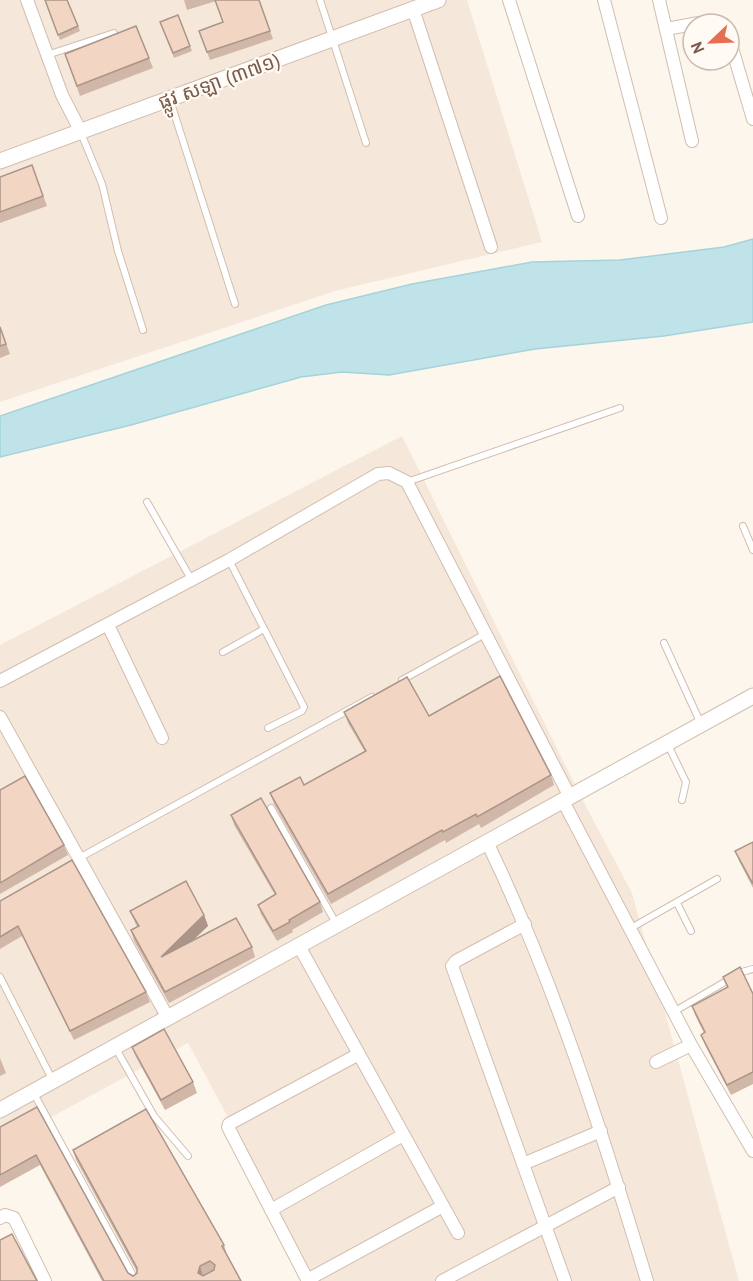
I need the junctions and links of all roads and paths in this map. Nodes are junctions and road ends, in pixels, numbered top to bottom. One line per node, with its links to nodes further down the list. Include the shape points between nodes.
1 (27, 0): 12 (street)
2 (320, 0): 11 (lane)
3 (438, 0): 7 (street, ផ្លូវ សឡា (៣៧១))
4 (509, 0): 20 (street)
5 (604, 0): 21 (street)
6 (659, 0): 9 (street)
7 (413, 9): 11 (street, ផ្លូវ សឡា (៣៧១)); 22 (street)
8 (681, 26): 9 (street)
9 (666, 29): 17 (street)
10 (114, 33): 12 (lane)
11 (334, 38): 14 (street, ផ្លូវ សឡា (៣៧១)); 18 (lane)
12 (48, 55): 16 (street)
13 (739, 72): 15 (street)
14 (170, 99): 16 (street, ផ្លូវ សឡា (៣៧១)); 23 (lane)
15 (753, 119)
16 (81, 132): 19 (street, ផ្លូវ សឡា (៣៧១)); 24 (lane, via 102,184)
17 (692, 141)
18 (366, 143)
19 (0, 161)
20 (578, 216)
21 (661, 218)
22 (491, 247)
23 (235, 304)
24 (143, 330)
25 (620, 408): 26 (lane)
26 (407, 482): 30 (street, via 389,473 378,474); 34 (street)
27 (147, 502): 31 (lane)
28 (743, 526): 29 (lane)
29 (753, 550)
30 (229, 560): 31 (street); 33 (lane)
31 (191, 579): 32 (street)
32 (108, 625): 37 (street); 44 (street)
33 (264, 629): 36 (lane); 43 (lane, via 304,709)
34 (486, 634): 38 (lane); 46 (street)
35 (664, 643): 42 (lane)
36 (223, 651)
37 (0, 681)
38 (392, 686)
39 (381, 692): 50 (lane)
40 (753, 696): 42 (street)
41 (0, 717): 50 (street)
42 (701, 725): 45 (street)
43 (268, 728)
44 (162, 738)
45 (667, 744): 46 (street); 47 (lane, via 686,782)
46 (566, 799): 49 (street); 55 (street)
47 (682, 800)
48 (271, 808): 54 (lane)
49 (487, 842): 53 (street); 54 (street)
50 (72, 862): 61 (street)
51 (717, 879): 52 (lane)
52 (677, 903): 55 (lane); 56 (lane)
53 (525, 924): 69 (street); 73 (street, via 452,966)
54 (337, 925): 57 (street)
55 (631, 928): 60 (street)
56 (691, 930)
57 (299, 946): 61 (street); 64 (street)
58 (753, 969): 60 (lane)
59 (0, 977): 66 (lane)
60 (675, 1011): 62 (street)
61 (168, 1018): 63 (street)
62 (691, 1045): 65 (street); 71 (street)
63 (115, 1047): 66 (street); 72 (lane, via 154,1116)
64 (358, 1054): 70 (street); 76 (street, via 229,1124 228,1131)
65 (656, 1062)
66 (53, 1081): 67 (street)
67 (33, 1092): 68 (street); 82 (lane)
68 (0, 1110)
69 (601, 1131): 73 (street); 74 (street)
70 (403, 1135): 75 (street); 76 (street)
71 (753, 1151)
72 (188, 1156)
73 (523, 1164): 78 (street)
74 (619, 1187): 78 (street); 85 (street)
75 (443, 1206): 79 (street); 80 (street)
76 (271, 1210): 80 (street)
77 (0, 1218): 81 (street, via 14,1218)
78 (545, 1225): 83 (street); 84 (street)
79 (458, 1233)
80 (307, 1280)
81 (45, 1281)
82 (136, 1281)
83 (442, 1281)
84 (565, 1281)
85 (647, 1281)

